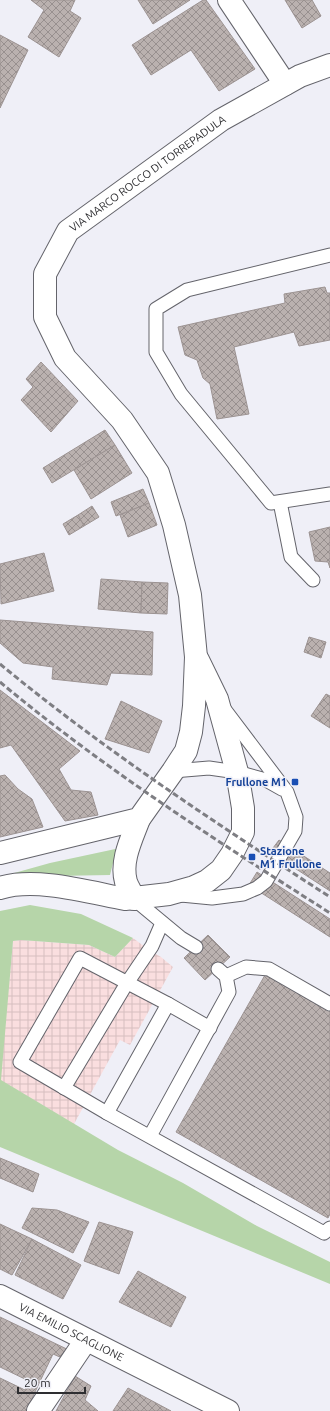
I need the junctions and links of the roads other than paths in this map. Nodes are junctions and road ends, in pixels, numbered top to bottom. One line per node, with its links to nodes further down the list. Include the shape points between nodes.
1 (229, 0): 3 (main road)
2 (330, 65): 3 (main road, VIA MARCO ROCCO DI TORREPADULA)
3 (285, 84): 8 (main road, VIA MARCO ROCCO DI TORREPADULA, via 221,120 68,231 45,274 45,317 65,358 122,420 158,473 174,525 190,595)
4 (330, 255): 6 (lane, via 187,290 156,309 156,352 181,394 271,504)
5 (330, 494): 6 (lane)
6 (280, 502): 7 (lane, via 291,557)
7 (313, 580)
8 (196, 657): 9 (main road); 10 (main road, via 191,732 186,751)
9 (217, 699): 11 (main road); 12 (lane)
10 (174, 771): 11 (lane, via 209,768); 13 (main road)
11 (237, 772): 12 (lane, via 266,780); 16 (main road, via 244,808 243,832 232,854 220,870 207,881)
12 (287, 792): 16 (lane, via 296,817 295,831 266,881 243,894 212,898)
13 (140, 819): 14 (main road); 17 (main road, via 131,841 124,870 126,882)
14 (0, 853)
15 (0, 888): 17 (main road, via 41,884)
16 (169, 894): 17 (main road)
17 (134, 899): 18 (lane)
18 (162, 923): 19 (lane); 20 (lane, via 152,946)
19 (196, 947)
20 (127, 983): 21 (lane); 24 (lane); 24 (lane, via 80,958 20,1062)
21 (168, 1004): 23 (lane); 25 (lane)
22 (330, 1004): 23 (lane, via 269,969 246,966 222,972 229,992)
23 (210, 1028): 26 (lane)
24 (64, 1088): 25 (lane)
25 (107, 1112): 26 (lane)
26 (150, 1136): 27 (lane)
27 (328, 1228)
28 (0, 1296): 29 (main road, VIA EMILIO SCAGLIONE)
29 (86, 1340): 30 (main road); 31 (main road, VIA EMILIO SCAGLIONE)
30 (38, 1411)
31 (228, 1411)

